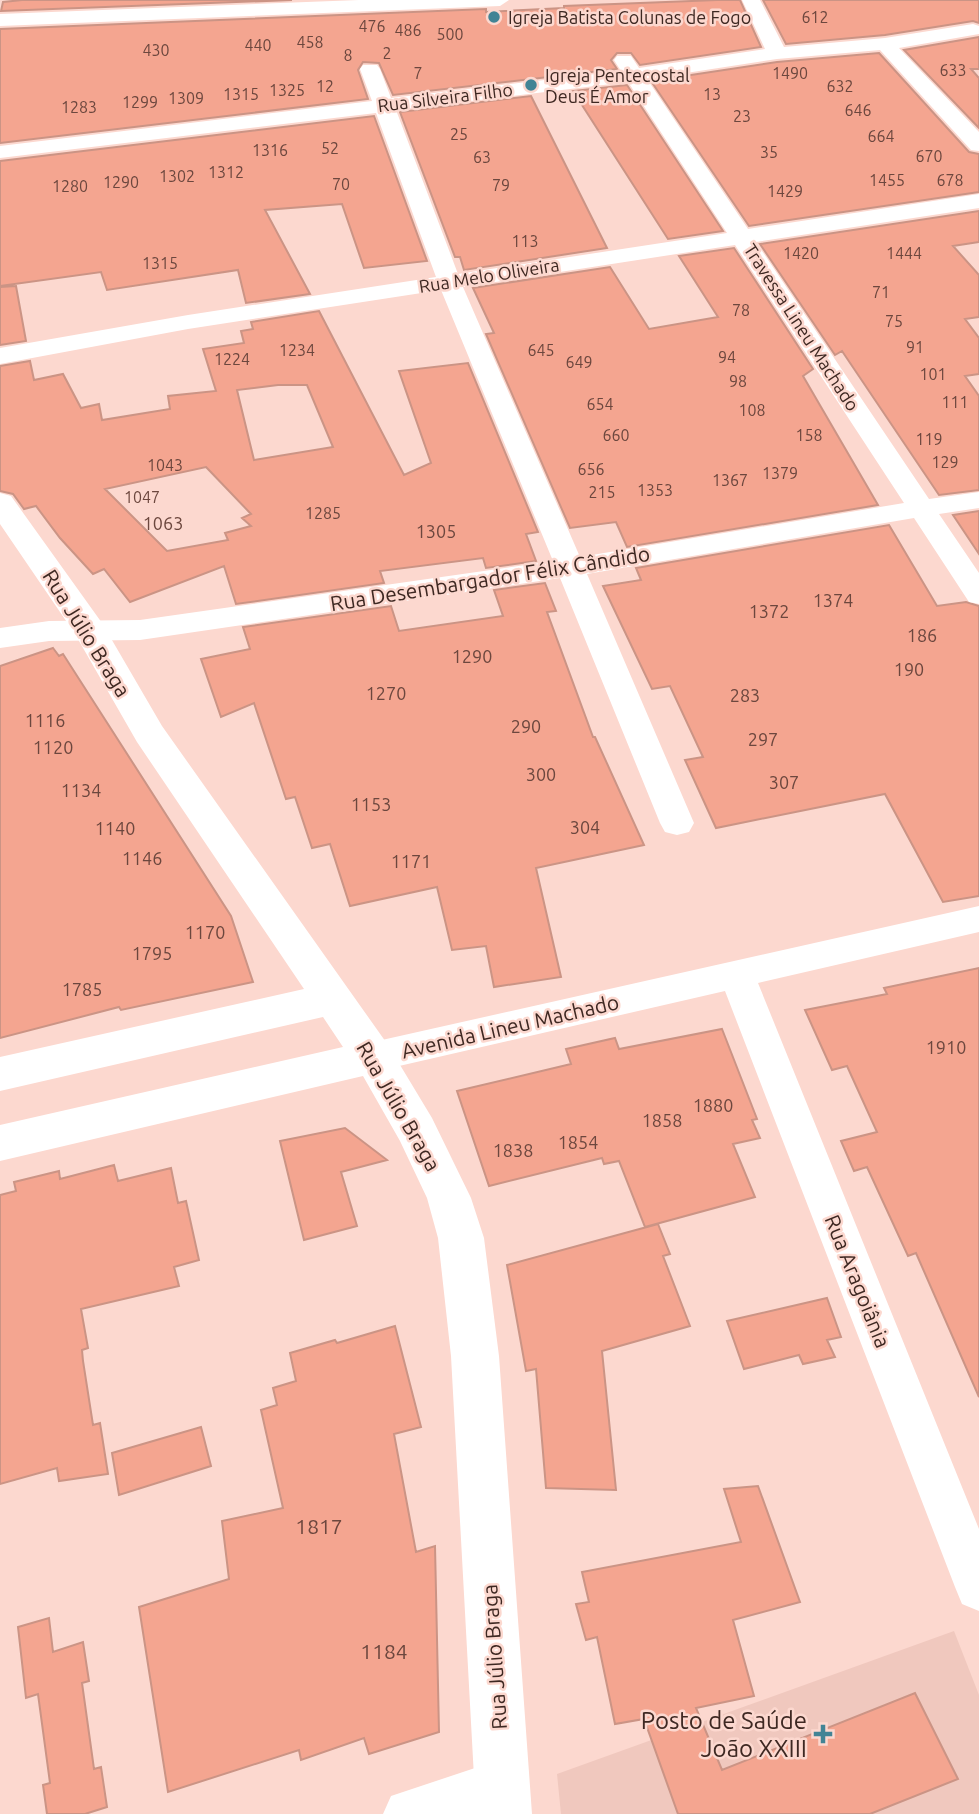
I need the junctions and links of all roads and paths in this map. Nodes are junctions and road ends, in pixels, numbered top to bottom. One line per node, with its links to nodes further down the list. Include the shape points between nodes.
1 (500, 0): 3 (street)
2 (751, 0): 7 (street)
3 (116, 8): 4 (street)
4 (0, 20)
5 (973, 30): 6 (street, Rua Silveira Filho)
6 (884, 44): 7 (street, Rua Silveira Filho); 11 (street)
7 (777, 53): 8 (street, Rua Silveira Filho)
8 (629, 67): 10 (street, Rua Silveira Filho); 14 (street, Travessa Lineu Machado)
9 (370, 69): 10 (street)
10 (383, 104): 12 (street, Rua Silveira Filho); 15 (street)
11 (979, 145)
12 (0, 152)
13 (979, 201): 14 (street, Rua Melo Oliveira)
14 (743, 237): 15 (street, Rua Melo Oliveira); 19 (street, Travessa Lineu Machado)
15 (449, 281): 16 (street, Rua Melo Oliveira); 20 (street)
16 (0, 356)
17 (979, 500): 19 (street, Rua Desembargador Félix Cândido)
18 (0, 502): 22 (street, Rua Júlio Braga)
19 (921, 508): 20 (street, Rua Desembargador Félix Cândido); 21 (street, Travessa Lineu Machado)
20 (569, 568): 22 (street, Rua Desembargador Félix Cândido, via 140,629); 24 (street)
21 (979, 595)
22 (90, 631): 23 (street, Rua Desembargador Félix Cândido); 27 (street, Rua Júlio Braga, via 149,733)
23 (0, 638)
24 (677, 823)
25 (979, 919): 26 (street, Avenida Lineu Machado)
26 (737, 975): 28 (street, Avenida Lineu Machado); 31 (street, Rua Aragoiânia)
27 (333, 999): 28 (street, Rua Júlio Braga); 29 (street)
28 (373, 1057): 30 (street, Avenida Lineu Machado); 32 (street, Rua Júlio Braga, via 417,1131 449,1198 461,1238 475,1356)
29 (0, 1074)
30 (0, 1143)
31 (979, 1587)
32 (503, 1799): 33 (street)
33 (409, 1814)

